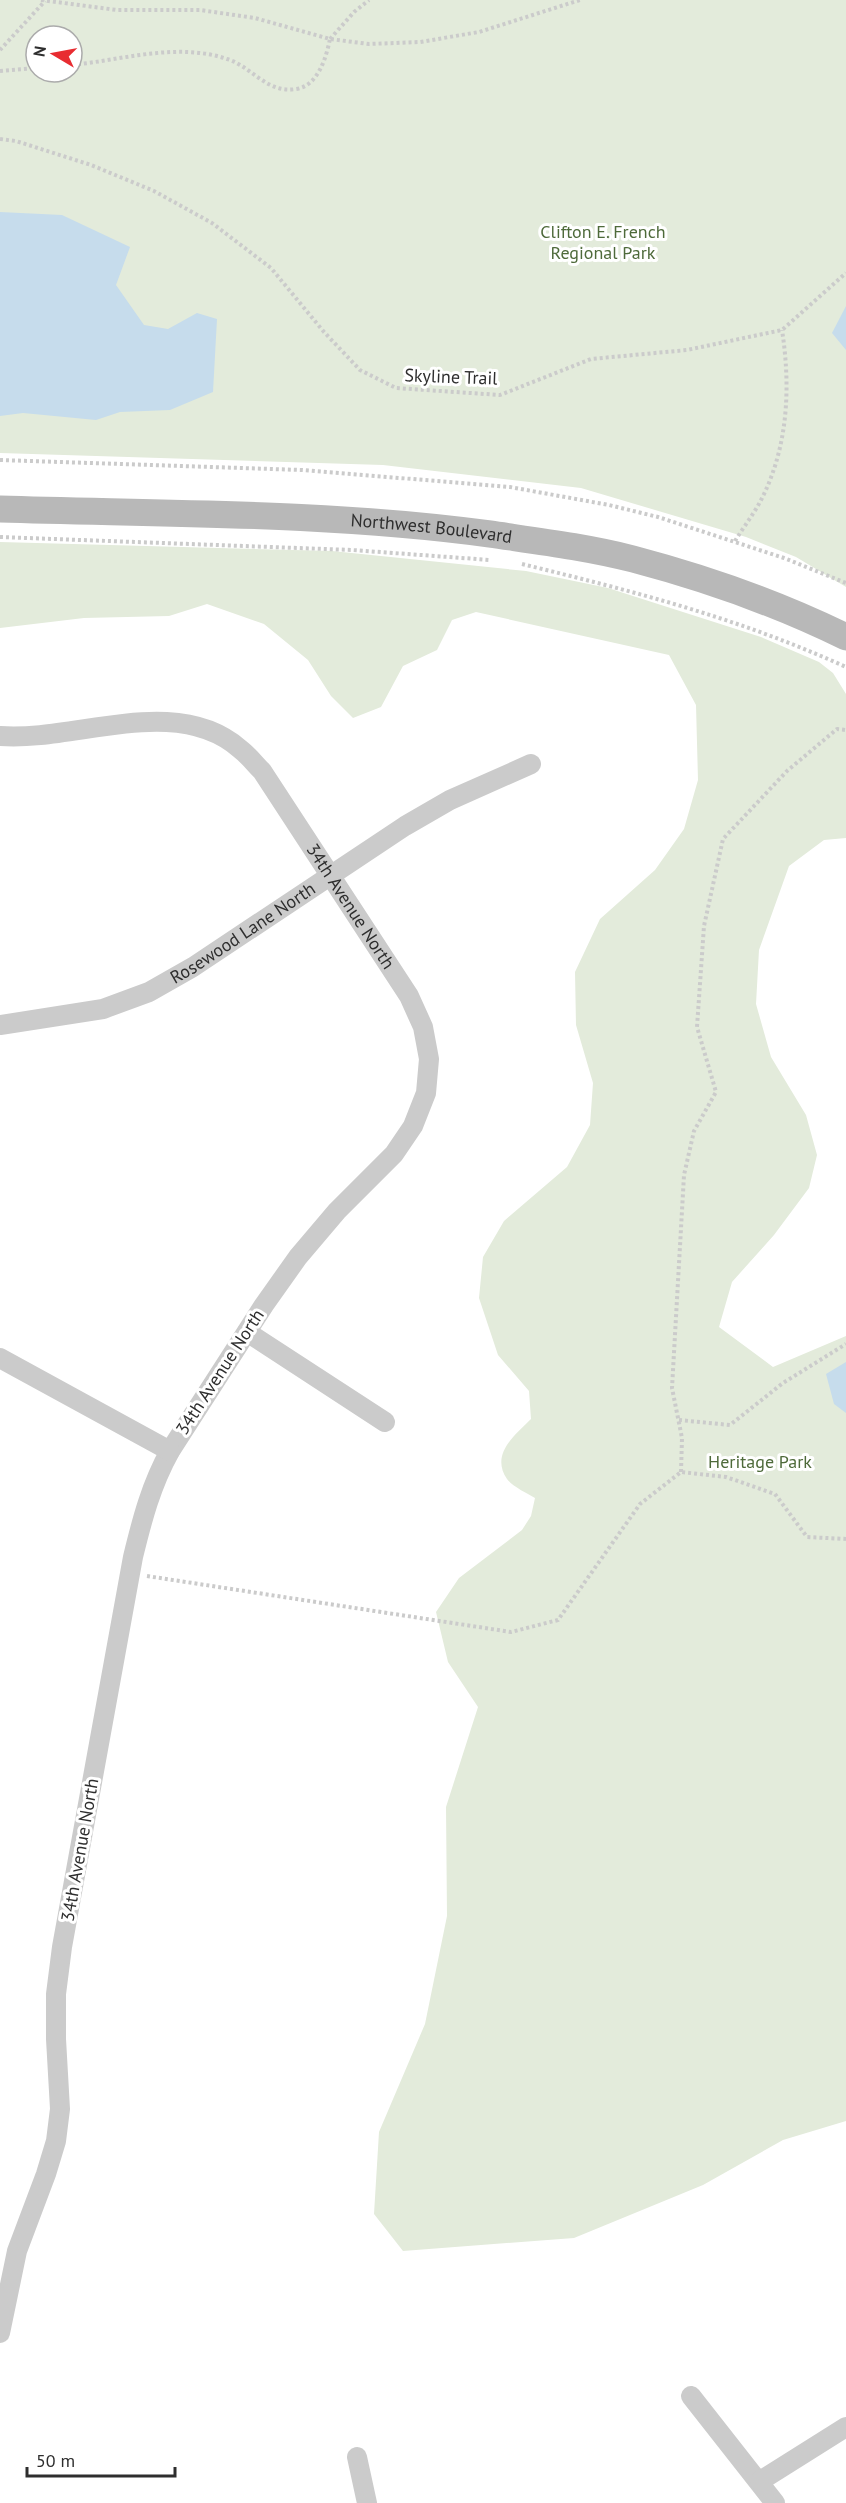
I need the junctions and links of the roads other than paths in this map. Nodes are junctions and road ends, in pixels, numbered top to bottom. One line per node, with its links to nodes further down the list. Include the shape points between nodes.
1 (0, 509): 2 (main road, Northwest Boulevard, via 341,519 538,541 643,562 727,589)
2 (846, 636)
3 (0, 736): 5 (street, 34th Avenue North, via 51,734 144,721 178,722 209,731 239,747 262,771)
4 (531, 764): 5 (street, Rosewood Lane North, via 450,800)
5 (331, 876): 6 (street, Rosewood Lane North, via 149,992 103,1009); 7 (street, 34th Avenue North, via 414,1006 429,1059 426,1094 413,1126 394,1154 298,1257)
6 (0, 1025)
7 (247, 1332): 9 (street); 10 (street, 34th Avenue North)
8 (0, 1358): 10 (street)
9 (386, 1422)
10 (170, 1451): 11 (street, 34th Avenue North, via 144,1510 130,1573 62,1947 56,1994 60,2109 56,2141 17,2251)
11 (0, 2333)
12 (692, 2396): 15 (street)
13 (846, 2427): 15 (street)
14 (357, 2457): 16 (street)
15 (760, 2481): 17 (street)
16 (367, 2503)
17 (775, 2503)

